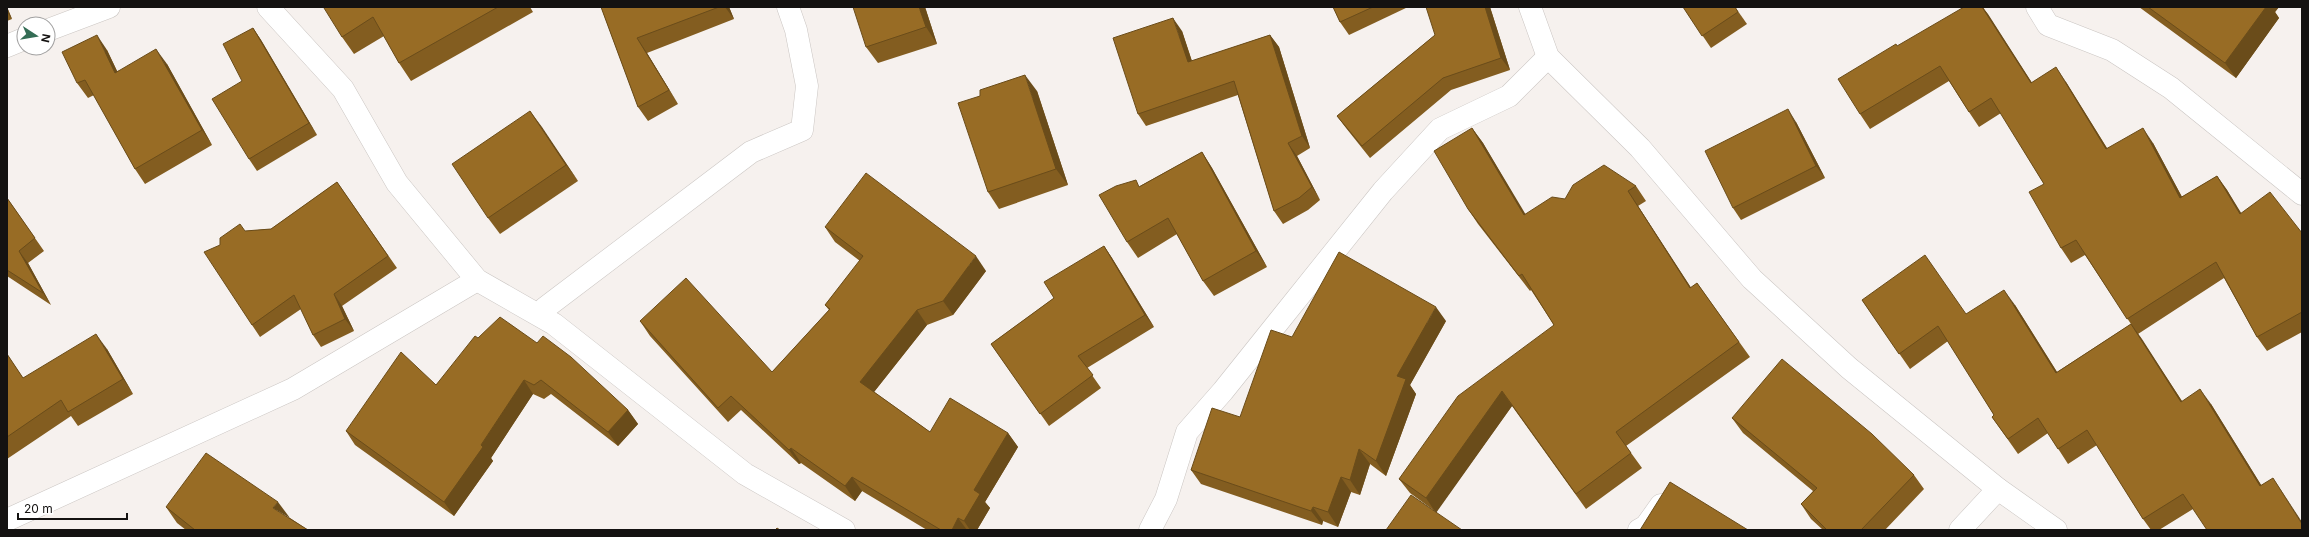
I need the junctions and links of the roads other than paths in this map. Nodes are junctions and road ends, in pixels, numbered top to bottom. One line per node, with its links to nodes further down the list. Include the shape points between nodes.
1 (109, 7): 6 (street)
2 (268, 7): 9 (street, via 343,89 397,183)
3 (788, 7): 10 (street, via 796,30 807,86 802,130 751,152)
4 (1530, 7): 7 (street)
5 (2036, 7): 8 (street, via 2048,25 2112,50 2171,88)
6 (56, 27)
7 (1548, 57): 11 (street, via 1640,148 1752,279 1849,368); 15 (street, via 1509,96 1440,129 1383,191 1223,391 1187,432 1166,499)
8 (2302, 194)
9 (477, 280): 13 (street, via 293,389); 14 (street, via 554,324 744,474)
10 (545, 308)
11 (1998, 489): 17 (street); 18 (street)
12 (1664, 501): 16 (street, via 1646,526)
13 (7, 520)
14 (844, 530)
15 (1150, 530)
16 (1639, 530)
17 (1960, 530)
18 (2056, 530)

